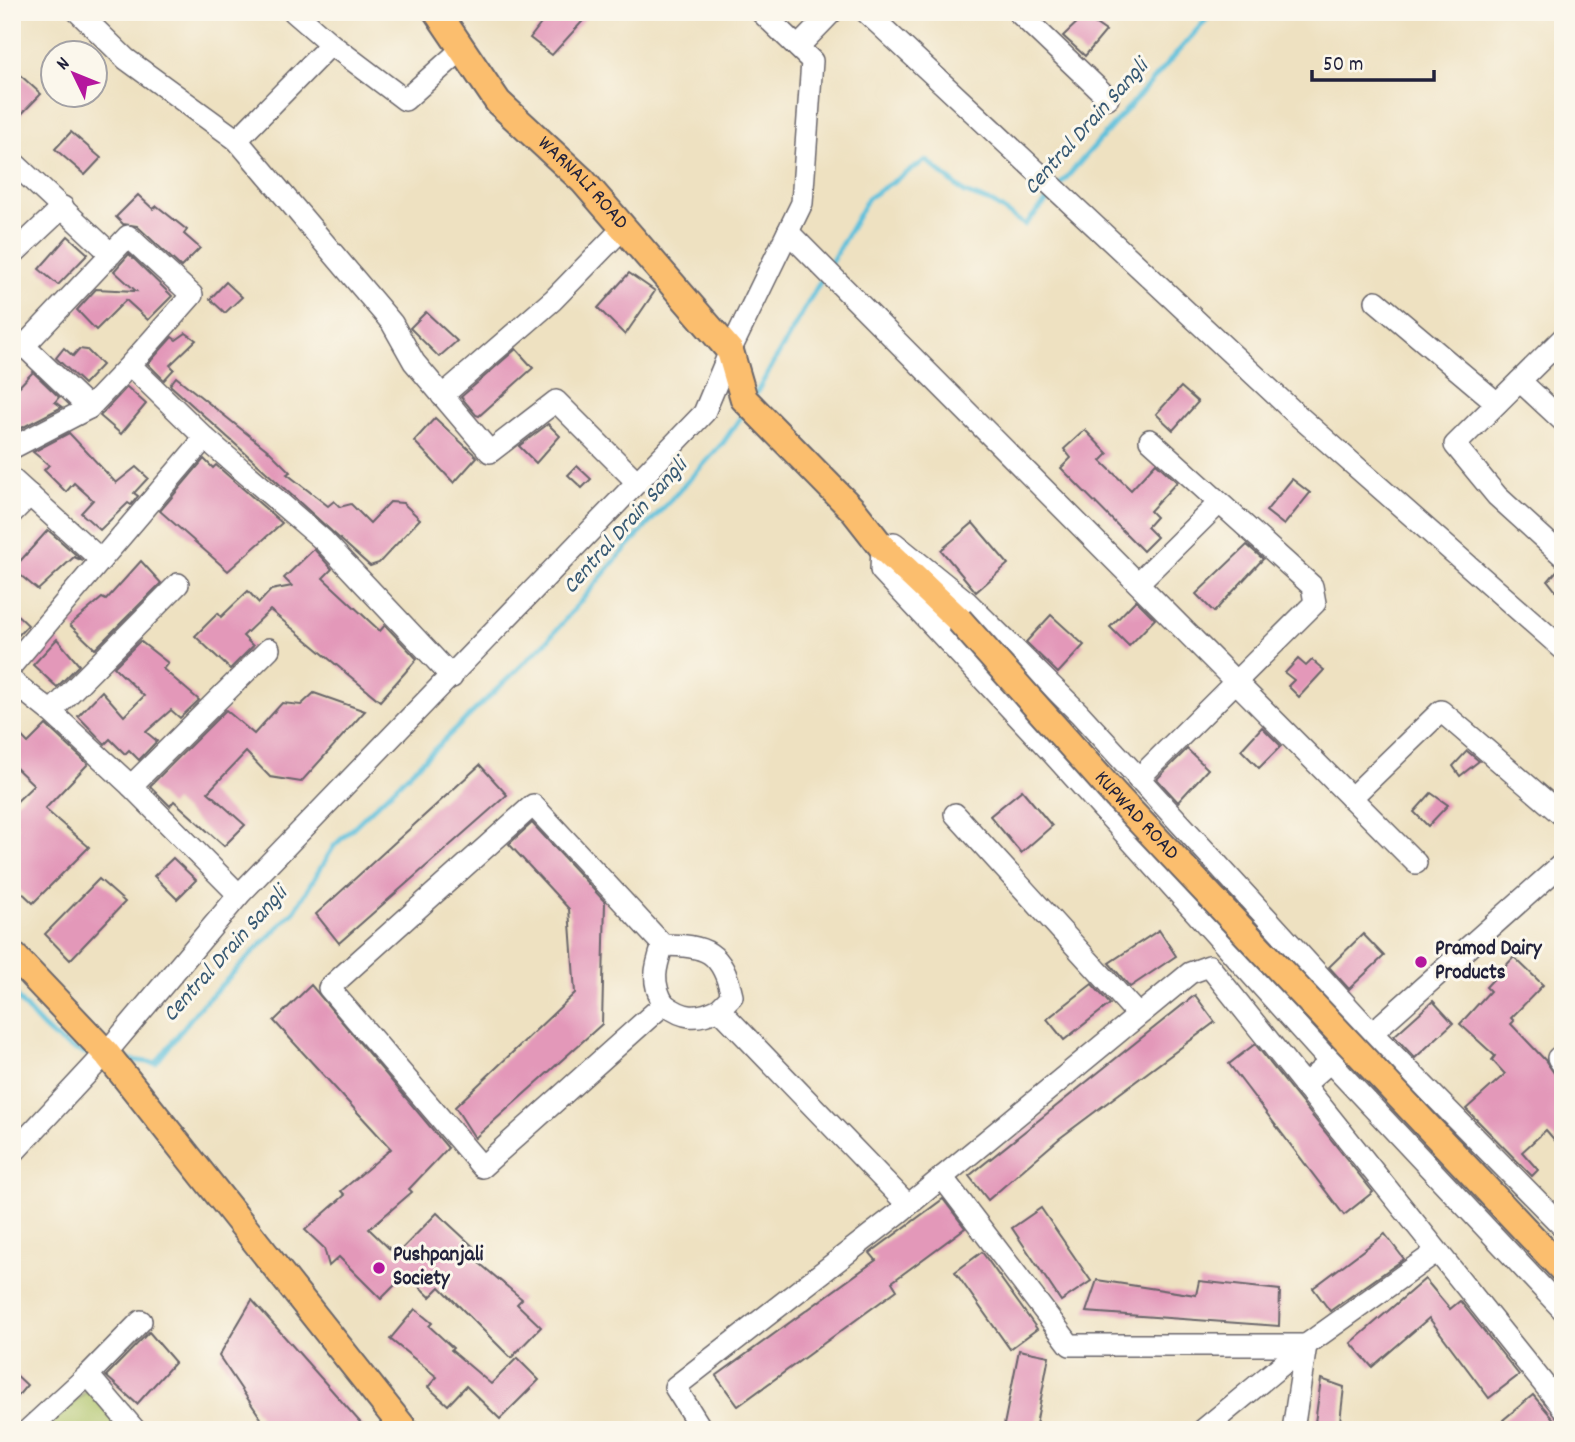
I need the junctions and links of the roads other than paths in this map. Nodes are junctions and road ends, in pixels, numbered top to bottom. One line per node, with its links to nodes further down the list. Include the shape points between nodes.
1 (109, 12): 8 (street)
2 (294, 12): 9 (street)
3 (437, 12): 11 (main road, WARNALI ROAD)
4 (761, 12): 10 (street)
5 (832, 12): 10 (street)
6 (866, 12): 44 (street, via 1294,412)
7 (1017, 12): 12 (street)
8 (85, 19): 13 (street, via 127,59)
9 (331, 44): 11 (street, via 405,100); 13 (street)
10 (798, 47): 17 (street, via 812,61 802,203)
11 (462, 49): 16 (main road, WARNALI ROAD, via 498,102 583,181)
12 (1108, 97)
13 (237, 140): 25 (street, via 392,323 414,362)
14 (12, 161): 15 (street)
15 (63, 207): 18 (street); 19 (street)
16 (623, 228): 22 (main road, WARNALI ROAD); 25 (street, via 553,300)
17 (788, 232): 22 (street); 41 (street)
18 (111, 254): 23 (street, via 128,236 192,295); 27 (street, via 24,346)
19 (12, 255)
20 (1376, 301): 26 (street)
21 (1563, 338): 24 (street)
22 (730, 351): 33 (street, via 705,413); 36 (main road, KUPWAD ROAD, via 744,399)
23 (130, 365): 27 (street); 29 (street)
24 (1520, 380): 26 (street); 28 (street)
25 (442, 396): 33 (street, via 490,452 556,401)
26 (1497, 403): 39 (street, via 1455,445 1497,496)
27 (89, 408): 31 (street)
28 (1563, 421)
29 (205, 438): 40 (street); 46 (street, via 323,540)
30 (1150, 439): 35 (street)
31 (12, 448)
32 (12, 479): 34 (street)
33 (637, 482): 46 (street)
34 (30, 495): 37 (street); 40 (street)
35 (1220, 503): 41 (street); 47 (street, via 1311,586 1315,603)
36 (853, 510): 38 (main road, KUPWAD ROAD); 50 (street, via 967,602)
37 (12, 513)
38 (882, 547): 58 (street, via 881,570); 76 (main road, KUPWAD ROAD, bridge, via 960,620 1117,797)
39 (1563, 556)
40 (101, 560): 45 (street)
41 (1138, 583): 47 (street)
42 (178, 584): 49 (street)
43 (269, 649): 51 (street)
44 (1563, 649)
45 (12, 665)
46 (452, 677): 57 (street)
47 (1235, 681): 50 (street); 52 (street)
48 (15, 690): 49 (street)
49 (51, 712): 51 (street)
50 (1138, 779): 65 (street)
51 (131, 786): 57 (street)
52 (1351, 798): 54 (street, via 1441,711); 55 (street)
53 (955, 814): 64 (street)
54 (1563, 816)
55 (1416, 863)
56 (1563, 863): 65 (street)
57 (239, 895): 66 (street)
58 (1225, 943): 61 (street); 68 (street)
59 (663, 945): 62 (street, via 654,971); 62 (street, via 533,805 329,988 482,1167); 63 (street, via 696,945 724,966 732,996)
60 (12, 954): 66 (main road)
61 (1209, 966): 64 (street, via 1190,972); 70 (street)
62 (664, 1004): 63 (street, via 680,1016 703,1017)
63 (719, 1009): 73 (street)
64 (1138, 1015): 72 (street)
65 (1372, 1033): 68 (street); 74 (street)
66 (106, 1053): 71 (street); 84 (main road)
67 (1563, 1054): 69 (street, via 1558,1058)
68 (1330, 1062): 70 (street); 77 (street)
69 (1563, 1065)
70 (1304, 1085): 75 (street)
71 (12, 1154)
72 (942, 1177): 73 (street); 79 (street, via 1070,1345)
73 (908, 1205): 85 (street, via 675,1387)
74 (1563, 1227)
75 (1436, 1252): 79 (street); 81 (street)
76 (1563, 1270)
77 (1563, 1310)
78 (141, 1321): 80 (street)
79 (1306, 1345): 86 (street); 87 (street)
80 (88, 1375): 82 (street); 83 (street)
81 (1563, 1408)
82 (28, 1430)
83 (135, 1430)
84 (405, 1430)
85 (702, 1430)
86 (1203, 1430)
87 (1293, 1430)

